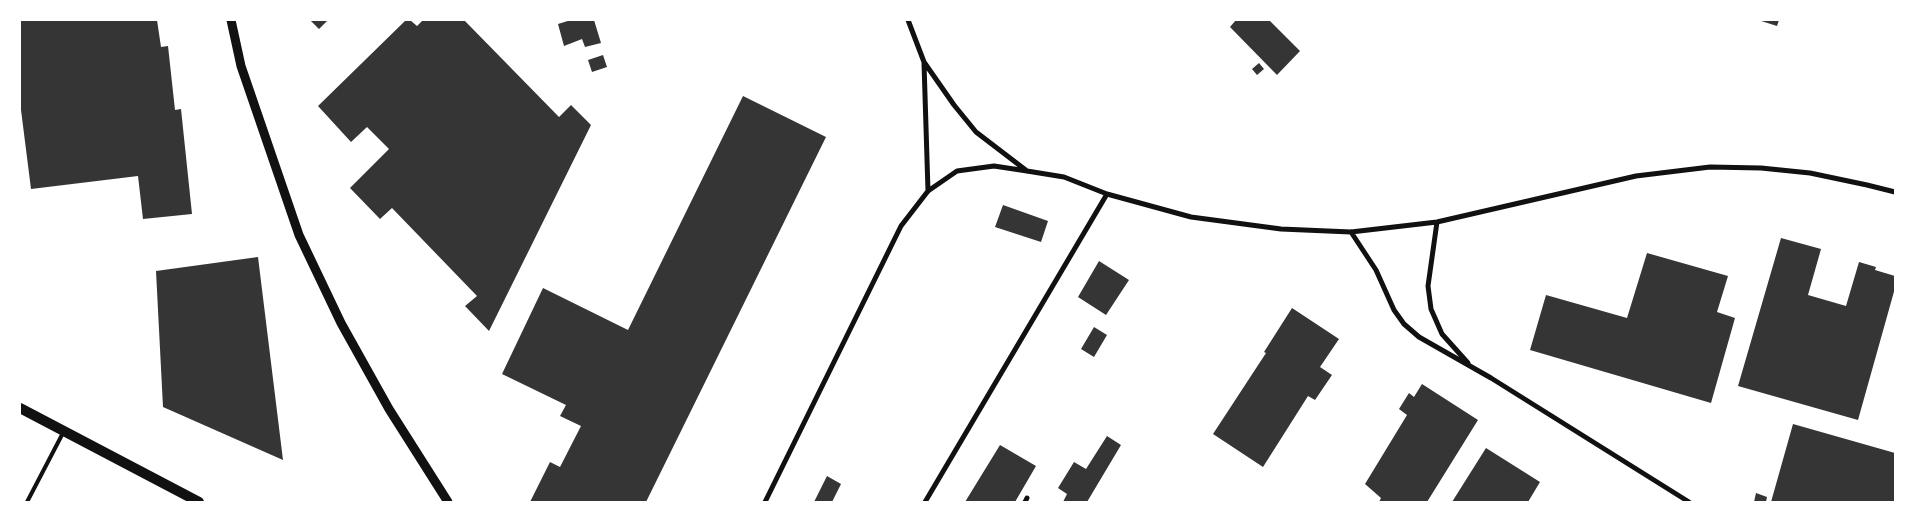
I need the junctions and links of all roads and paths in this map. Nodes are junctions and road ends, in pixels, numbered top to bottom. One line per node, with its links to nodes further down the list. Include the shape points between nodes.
1 (231, 20): 15 (street, via 241,66 299,235 341,323 389,409)
2 (908, 20): 3 (street)
3 (924, 62): 4 (street, via 976,132); 5 (street)
4 (1027, 171): 5 (street, via 994,166 957,171); 7 (street, via 1064,178)
5 (928, 191): 16 (street, via 901,226)
6 (1895, 192): 8 (street, via 1810,174 1761,168 1710,167 1636,176)
7 (1107, 194): 9 (street, via 1192,217 1281,229); 17 (street)
8 (1437, 222): 9 (street); 10 (street, via 1428,286 1431,309 1442,334)
9 (1351, 232): 10 (street, via 1376,270 1404,324)
10 (1471, 367): 18 (street)
11 (20, 408): 12 (main road)
12 (64, 431): 13 (lane); 14 (main road)
13 (27, 502)
14 (199, 502)
15 (448, 502)
16 (765, 502)
17 (926, 502)
18 (1689, 502)

